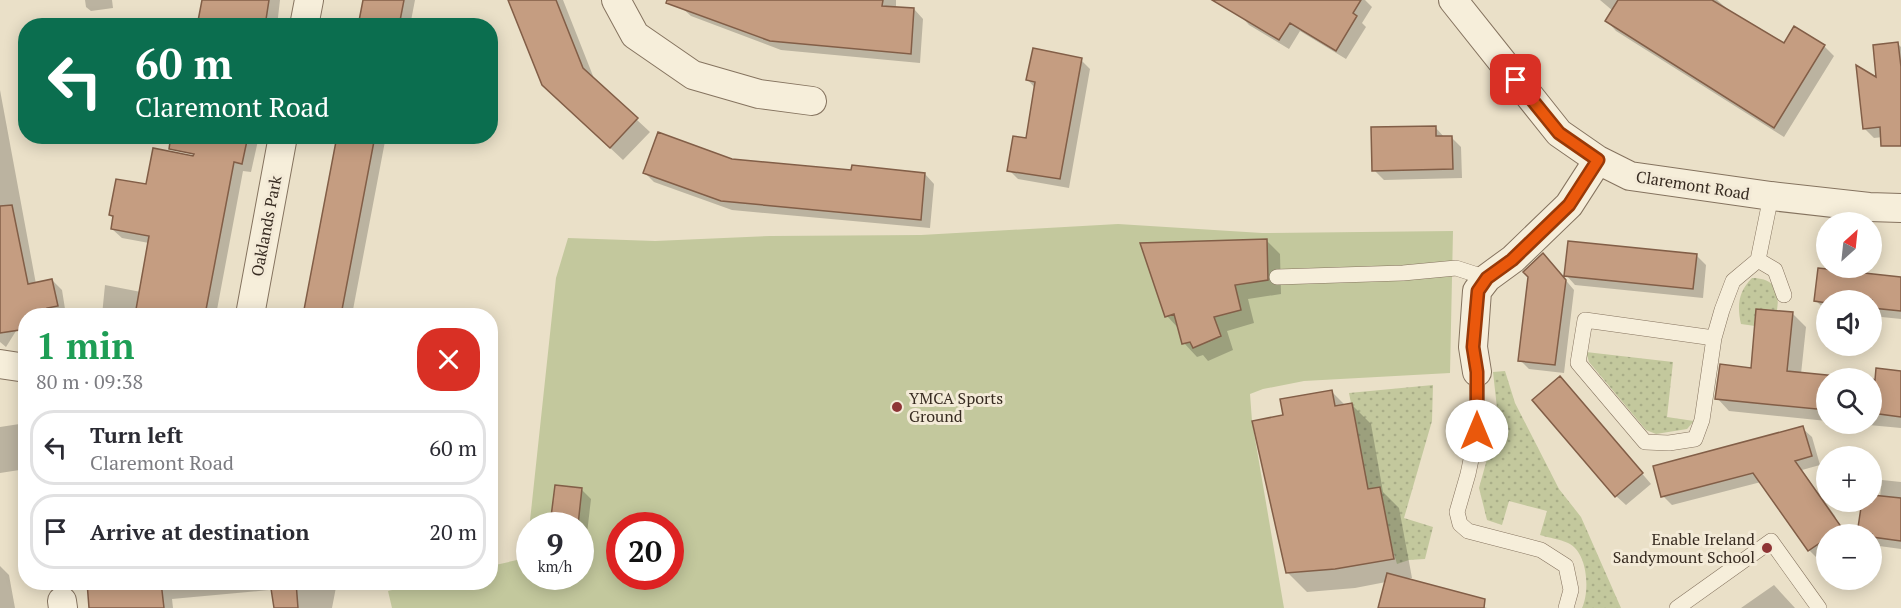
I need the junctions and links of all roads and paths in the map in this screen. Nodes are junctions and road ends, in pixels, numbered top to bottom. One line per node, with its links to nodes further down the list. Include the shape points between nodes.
1 (309, 0): 4 (street)
2 (616, 0): 5 (street, via 635,34 693,75 759,94)
3 (1453, 0): 7 (street, Claremont Road, via 1559,133)
4 (306, 18)
5 (812, 101)
6 (282, 144): 14 (street, Oaklands Park)
7 (1598, 160): 8 (street, Claremont Road, via 1630,176); 12 (street, via 1569,205 1512,260)
8 (1771, 196): 9 (street, Claremont Road); 10 (lane)
9 (1901, 208)
10 (1758, 260): 13 (lane, via 1775,270); 15 (lane, via 1733,280)
11 (1277, 277): 12 (lane, via 1456,268)
12 (1487, 278): 18 (street, via 1478,291 1473,347)
13 (1784, 295)
14 (251, 308)
15 (1714, 338): 15 (lane, via 1702,420 1695,439 1645,442 1578,363 1585,320)
16 (0, 364): 17 (street)
17 (18, 367)
18 (1477, 372): 19 (lane, via 1477,431 1456,512 1460,524 1468,531 1541,550 1566,566 1571,590)
19 (1566, 608)
20 (1677, 608): 21 (lane, via 1771,541)
21 (1819, 608)

